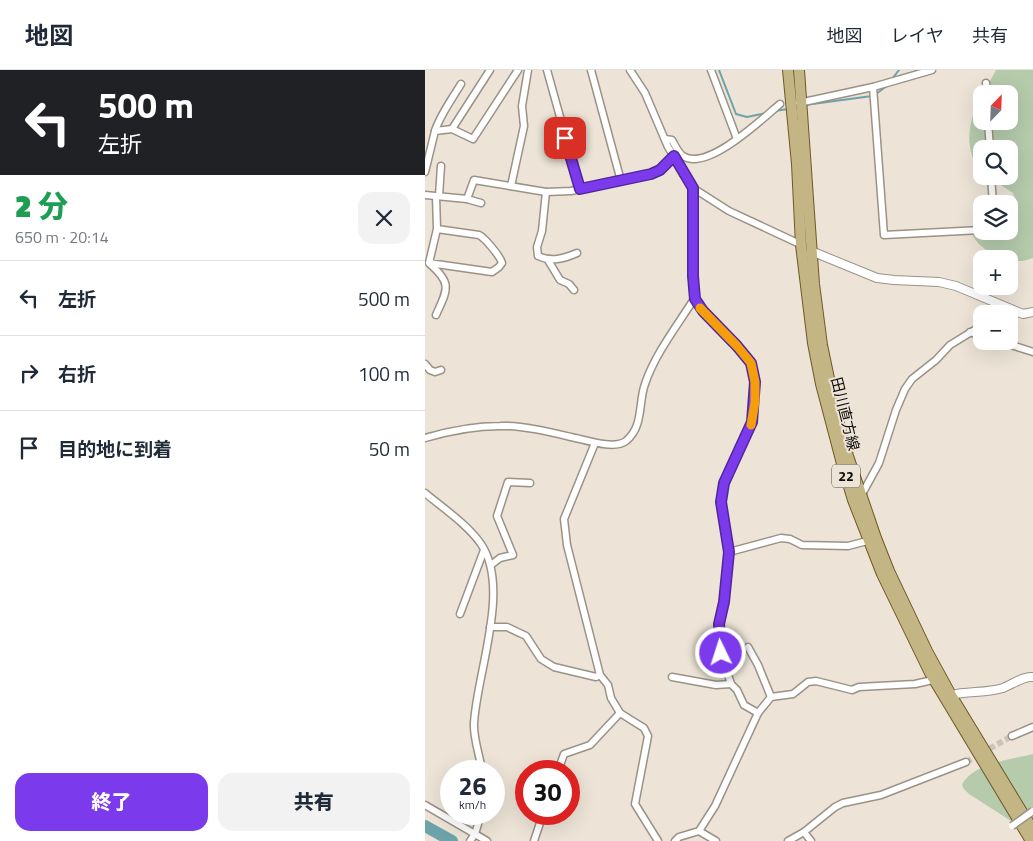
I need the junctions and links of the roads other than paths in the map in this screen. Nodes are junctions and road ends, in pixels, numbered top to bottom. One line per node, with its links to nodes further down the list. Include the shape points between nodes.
1 (490, 70): 15 (street)
2 (518, 70): 15 (street, via 473,139)
3 (528, 70): 23 (street, via 524,126)
4 (547, 70): 25 (street)
5 (591, 70): 22 (street)
6 (630, 70): 17 (street, via 645,93)
7 (711, 70): 18 (street)
8 (788, 70): 14 (main road, 田川直方線 / 22)
9 (799, 70): 13 (main road, 田川直方線 / 22)
10 (932, 70): 12 (street)
11 (461, 84): 16 (street, via 439,118)
12 (873, 88): 13 (street); 32 (street, via 883,235)
13 (801, 102): 14 (street); 34 (main road, 田川直方線 / 22)
14 (785, 104): 18 (street); 33 (main road, 田川直方線 / 22, via 797,164)
15 (452, 129): 16 (street)
16 (435, 131): 21 (street)
17 (665, 139): 18 (street, via 672,140 682,155 696,158 712,156); 19 (street)
18 (737, 139)
19 (674, 156): 22 (street, via 660,170); 24 (street)
20 (441, 166): 28 (street)
21 (425, 172)
22 (621, 180): 25 (street)
23 (511, 186): 26 (street); 29 (street, via 474,180)
24 (693, 188): 33 (street, via 729,211); 39 (street)
25 (580, 189): 26 (street)
26 (545, 192): 36 (street, via 537,247 538,256)
27 (425, 195): 28 (street)
28 (437, 196): 29 (street); 31 (street)
29 (467, 199): 30 (street)
30 (481, 203)
31 (437, 228): 37 (street); 37 (street, via 483,237 501,262 492,272)
32 (973, 230)
33 (801, 244): 34 (street); 56 (main road, 田川直方線 / 22, via 821,384 841,460)
34 (811, 251): 40 (street, via 877,278 956,286); 55 (main road, 田川直方線 / 22, via 823,345 837,417)
35 (577, 254): 36 (street)
36 (548, 260): 38 (street, via 560,280)
37 (429, 263): 43 (street, via 447,286)
38 (574, 290)
39 (695, 299): 52 (street, via 651,367 635,430 626,441 615,445); 58 (street, via 751,363 755,382 752,422 724,483 721,502)
40 (993, 305)
41 (1033, 312): 42 (street)
42 (1018, 313)
43 (436, 315)
44 (973, 330): 45 (street)
45 (970, 332): 46 (street); 55 (street, via 950,345 905,389 879,463)
46 (973, 333)
47 (1018, 347): 48 (street)
48 (1033, 352)
49 (425, 364): 50 (street, via 435,372)
50 (441, 370)
51 (425, 438): 52 (street, via 501,426 551,432)
52 (595, 443): 63 (street, via 564,519 567,545)
53 (530, 482): 59 (street, via 508,482 497,516 513,554)
54 (425, 493): 57 (street, via 470,532)
55 (861, 496): 56 (main road, 田川直方線 / 22)
56 (872, 540): 58 (street, via 848,546 802,546 781,538); 66 (main road, 田川直方線 / 22)
57 (484, 550): 59 (street); 60 (street)
58 (729, 552): 67 (street, via 719,624 721,653)
59 (491, 565): 61 (street, via 495,588)
60 (460, 614)
61 (490, 627): 63 (street, via 507,627 525,636 541,659 553,667 596,677); 74 (street, via 474,725)
62 (748, 647): 69 (street)
63 (600, 675): 71 (street)
64 (671, 677): 67 (street, via 716,686)
65 (1033, 677): 68 (street, via 1001,689)
66 (938, 678): 68 (main road, 田川直方線 / 22); 69 (street, via 915,684 852,690 816,681 808,682 793,694); 93 (main road, 田川直方線 / 22)
67 (731, 684): 70 (street, via 745,705)
68 (951, 695): 82 (main road, 田川直方線 / 22)
69 (771, 698): 70 (street)
70 (758, 712): 83 (street, via 715,806)
71 (621, 713): 75 (street, via 590,745 563,754); 88 (street, via 644,728 648,736 635,804)
72 (1033, 727): 73 (street)
73 (1011, 736)
74 (480, 760)
75 (561, 760)
76 (966, 762): 84 (street, via 881,795 835,806)
77 (425, 805): 85 (street)
78 (1033, 811): 81 (street, bridge)
79 (477, 825): 85 (street)
80 (539, 825): 87 (street)
81 (1013, 826)
82 (1033, 830)
83 (699, 831): 89 (street); 90 (street)
84 (803, 832): 91 (street); 92 (street)
85 (473, 837): 86 (street)
86 (487, 841)
87 (534, 841)
88 (658, 841)
89 (675, 841)
90 (716, 841)
91 (788, 841)
92 (811, 841)
93 (1031, 841)

